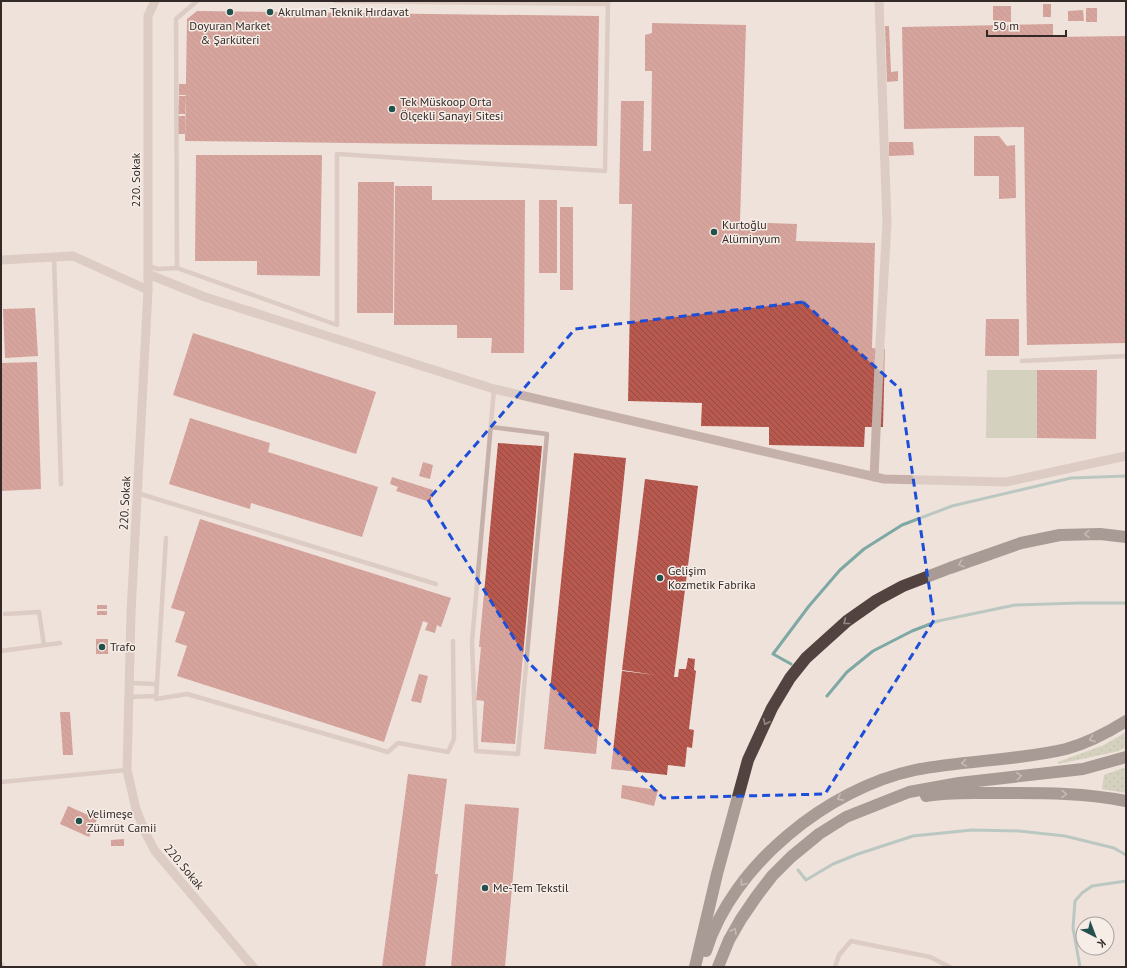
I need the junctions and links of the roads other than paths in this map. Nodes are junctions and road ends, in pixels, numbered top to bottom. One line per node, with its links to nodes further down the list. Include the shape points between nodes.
1 (155, 1): 9 (street, 220. Sokak, via 148,16)
2 (197, 1): 8 (lane, via 176,19)
3 (335, 1): 5 (lane)
4 (879, 1): 16 (street, via 887,223)
5 (608, 3): 8 (lane, via 605,171 337,154 337,325)
6 (54, 257): 7 (street); 10 (street, via 73,256); 17 (lane)
7 (1, 260)
8 (177, 268): 9 (lane)
9 (148, 270): 10 (street, 220. Sokak); 13 (street, via 205,297)
10 (148, 290): 18 (street, 220. Sokak)
11 (1126, 356): 12 (lane)
12 (1022, 361)
13 (494, 389): 14 (lane); 16 (street)
14 (491, 427): 14 (lane, via 472,642 476,751 518,754 547,434)
15 (1126, 456): 16 (street, via 1006,482)
16 (874, 477)
17 (60, 484)
18 (137, 493): 21 (lane); 27 (street, 220. Sokak)
19 (1126, 537): 40 (highway, one-way to 40, via 1100,534 1060,535 1021,543 950,568 903,586 878,600 847,621 806,658 772,708 748,760)
20 (166, 538): 28 (lane)
21 (436, 584)
22 (5, 614): 25 (lane, via 39,612)
23 (453, 641): 29 (lane, via 454,739 448,752 398,743 388,752 187,694 156,699)
24 (60, 643): 25 (lane)
25 (44, 645): 26 (lane)
26 (1, 651)
27 (129, 683): 28 (lane); 30 (street, 220. Sokak)
28 (157, 684): 29 (lane)
29 (156, 696): 30 (lane)
30 (129, 697): 33 (street, 220. Sokak)
31 (1126, 721): 41 (highway, one-way to 41, via 1107,733 1067,748 1036,755 915,770 885,777 836,800 810,818 758,863 741,885 711,935)
32 (1126, 758): 36 (highway, one-way to 32, via 909,792 959,783 1083,769)
33 (127, 770): 34 (lane); 39 (street, 220. Sokak, via 136,809 144,832 155,851)
34 (1, 782)
35 (1126, 801): 36 (highway, one-way to 35, via 898,802 931,795 959,793 1076,795)
36 (846, 817): 42 (highway, one-way to 36, via 738,924 772,876 819,834)
37 (1, 964): 38 (lane)
38 (3, 967)
39 (253, 967)
40 (695, 967)
41 (702, 967)
42 (718, 967)
43 (835, 967): 44 (lane, via 839,955 851,941 930,957)
44 (950, 967)

